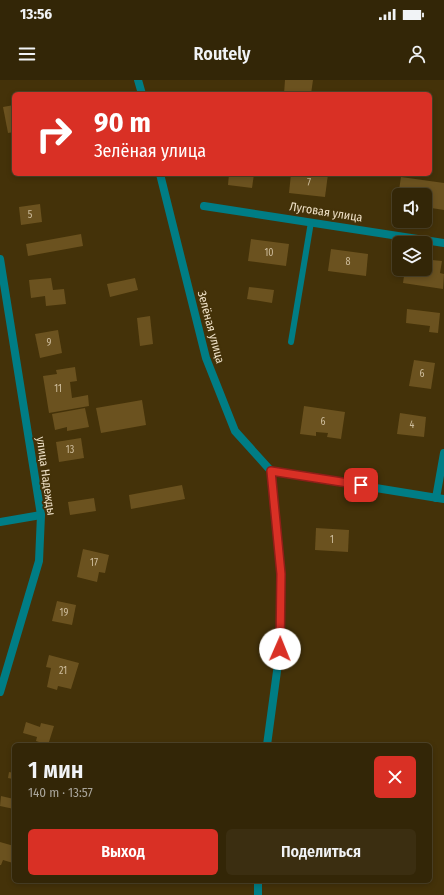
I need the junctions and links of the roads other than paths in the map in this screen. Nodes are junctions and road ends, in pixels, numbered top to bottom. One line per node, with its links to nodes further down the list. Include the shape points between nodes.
1 (138, 80): 2 (street)
2 (141, 92)
3 (160, 176): 10 (street, Зелёная улица, via 206,358 235,431)
4 (204, 206): 5 (street, Луговая улица)
5 (311, 222): 6 (street, Луговая улица); 8 (lane)
6 (444, 243)
7 (0, 259): 12 (street, улица Надежды)
8 (291, 342)
9 (444, 456): 11 (street)
10 (271, 471): 11 (street); 15 (street, via 281,574 280,649)
11 (440, 499)
12 (41, 515): 13 (street); 14 (street, улица Надежды, via 39,561)
13 (0, 522)
14 (0, 692)
15 (267, 743)
16 (258, 883): 17 (street)
17 (258, 895)

